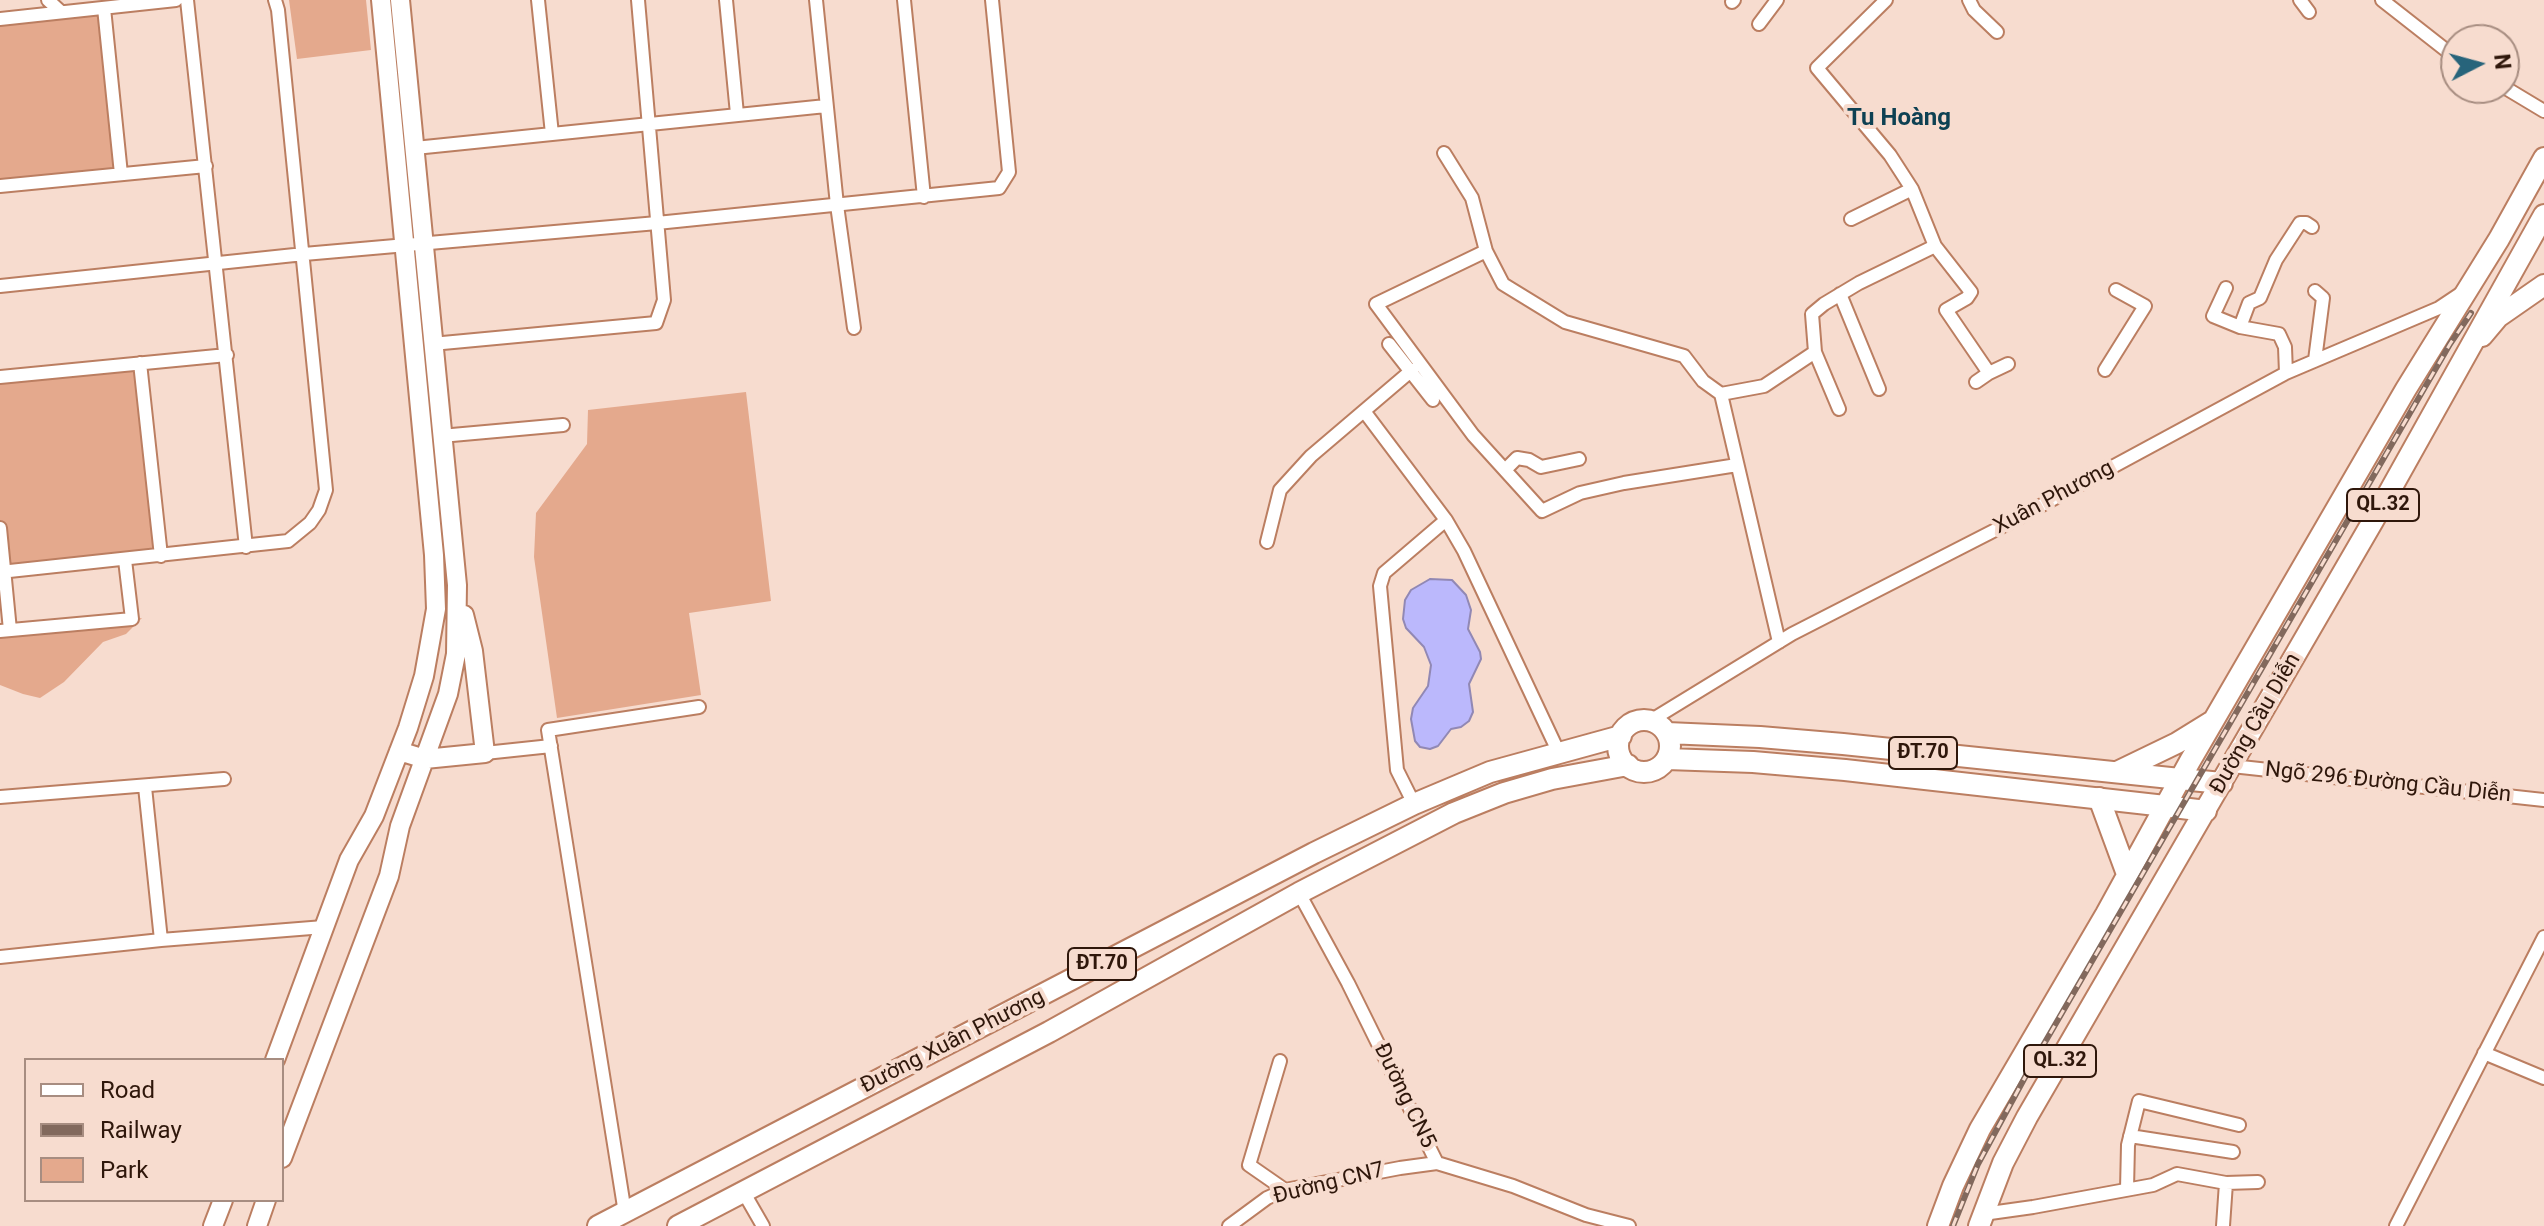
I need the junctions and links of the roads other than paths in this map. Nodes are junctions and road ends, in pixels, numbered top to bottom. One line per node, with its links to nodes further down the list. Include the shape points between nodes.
1 (48, 0): 19 (street)
2 (176, 0): 18 (street)
3 (187, 0): 34 (street)
4 (275, 0): 47 (street)
5 (381, 0): 44 (main road)
6 (400, 0): 31 (main road)
7 (538, 0): 30 (street)
8 (638, 0): 29 (street)
9 (726, 0): 28 (street)
10 (816, 0): 26 (street)
11 (904, 0): 38 (street)
12 (992, 0): 38 (street, via 1009,172 999,188)
13 (1777, 0): 22 (street)
14 (1886, 0): 37 (street, via 1817,68)
15 (1969, 0): 23 (street)
16 (2300, 0): 20 (street)
17 (2382, 0): 24 (street)
18 (104, 8): 19 (street); 35 (street)
19 (61, 12): 21 (street)
20 (2309, 12)
21 (0, 19)
22 (1759, 24)
23 (1997, 32)
24 (2440, 45)
25 (2520, 97): 27 (street)
26 (826, 106): 28 (street); 39 (street)
27 (2544, 111)
28 (737, 114): 29 (street)
29 (650, 124): 30 (street); 41 (street)
30 (552, 134): 31 (street)
31 (415, 148): 44 (main road)
32 (1444, 153): 46 (street, via 1472,198)
33 (2544, 158): 54 (main road, Đường Cầu Diễn / QL.32)
34 (206, 166): 35 (street); 48 (street)
35 (121, 174): 36 (street)
36 (0, 186)
37 (1912, 189): 40 (street); 45 (street)
38 (924, 197): 39 (street)
39 (837, 205): 41 (street); 57 (street)
40 (1851, 219)
41 (657, 223): 44 (street); 58 (street, via 664,300 656,323)
42 (2542, 225): 60 (main road, Đường Cầu Diễn / QL.32)
43 (2312, 227): 56 (street, via 2300,223 2260,298 2249,303)
44 (414, 244): 47 (street); 58 (main road); 97 (main road, via 436,609 424,676)
45 (1935, 246): 55 (street); 68 (street, via 1971,292 1946,310)
46 (1486, 251): 73 (street, via 1503,284 1565,322 1684,356); 81 (street, via 1376,304)
47 (304, 254): 48 (street); 85 (street, via 326,490 315,517 288,541)
48 (215, 263): 50 (street); 62 (street)
49 (2544, 285): 60 (main road, via 2498,317)
50 (0, 286)
51 (2226, 288): 56 (street, via 2213,316)
52 (2116, 290): 67 (street, via 2145,306)
53 (2315, 291): 63 (street, via 2323,298)
54 (2465, 291): 63 (street, Xuân Phương, via 2439,308); 93 (main road, Đường Cầu Diễn / QL.32)
55 (1840, 294): 61 (street, via 1812,314); 72 (street)
56 (2240, 327): 69 (street, via 2279,334)
57 (854, 328)
58 (432, 344): 78 (main road)
59 (1389, 344): 66 (street)
60 (2469, 351): 104 (main road, Đường Cầu Diễn / QL.32)
61 (1815, 352): 73 (street, via 1764,386); 75 (street)
62 (227, 355): 64 (street); 85 (street)
63 (2315, 360): 69 (street, Xuân Phương)
64 (140, 363): 70 (street); 86 (street)
65 (2008, 364): 68 (street)
66 (1412, 370): 74 (street); 76 (street)
67 (2105, 370)
68 (1989, 373): 71 (street)
69 (2286, 373): 91 (street, Xuân Phương)
70 (0, 377)
71 (1976, 382)
72 (1879, 389)
73 (1721, 394): 80 (street)
74 (1433, 400)
75 (1839, 409)
76 (1364, 411): 82 (street); 84 (street, via 1280,490)
77 (563, 425): 78 (street)
78 (441, 436): 89 (main road)
79 (1579, 459): 81 (street, via 1541,467 1517,458)
80 (1737, 465): 81 (street, via 1580,493 1542,511); 91 (street)
81 (1505, 470)
82 (1446, 520): 98 (street); 111 (street, via 1384,573 1380,586 1397,770)
83 (0, 528): 88 (street)
84 (1267, 542)
85 (246, 547): 86 (street)
86 (161, 556): 87 (street)
87 (125, 560): 88 (street); 90 (street, via 132,619)
88 (2, 572): 90 (street)
89 (457, 585): 99 (main road, via 473,651); 100 (main road, via 453,675)
90 (5, 630)
91 (1779, 642): 94 (street, Xuân Phương)
92 (699, 707): 96 (street, via 548,730)
93 (2214, 720): 103 (main road); 106 (main road, Đường Cầu Diễn / QL.32)
94 (1658, 727): 95 (main road, via 1636,721); 101 (main road, via 1670,750); 103 (main road, ĐT.70)
95 (1621, 736): 98 (main road, Đường Xuân Phương / ĐT.70); 102 (main road, via 1620,756)
96 (551, 746): 99 (street); 136 (street)
97 (399, 751): 100 (main road); 116 (main road)
98 (1558, 751): 111 (main road, Đường Xuân Phương / ĐT.70, via 1480,775)
99 (485, 753): 100 (main road)
100 (425, 759): 127 (main road, via 400,826 389,876)
101 (1667, 759): 102 (main road, via 1647,772); 109 (main road, ĐT.70, via 1753,762)
102 (1628, 765): 115 (main road, Đường Xuân Phương / ĐT.70, via 1552,779 1491,798)
103 (2117, 772): 106 (main road, ĐT.70)
104 (2227, 774): 106 (main road, ĐT.70); 110 (street, Ngõ 296 Đường Cầu Diễn); 113 (main road, Đường Cầu Diễn / QL.32)
105 (224, 779): 107 (street)
106 (2180, 779): 112 (main road, Đường Cầu Diễn / QL.32)
107 (145, 787): 108 (street); 118 (street)
108 (0, 797)
109 (2099, 798): 112 (main road, ĐT.70); 114 (main road)
110 (2544, 800)
111 (1414, 804): 136 (main road, Đường Xuân Phương / ĐT.70)
112 (2165, 806): 113 (main road, ĐT.70); 114 (main road, Đường Cầu Diễn / QL.32)
113 (2206, 811): 138 (main road, Đường Cầu Diễn / QL.32, via 2027,1117)
114 (2127, 874): 146 (main road, Đường Cầu Diễn / QL.32, via 1980,1129)
115 (1299, 893): 128 (street, Đường CN5); 133 (main road, Đường Xuân Phương / ĐT.70)
116 (324, 927): 118 (street); 121 (main road)
117 (2544, 937): 120 (street)
118 (161, 940): 119 (street)
119 (0, 957)
120 (2484, 1053): 123 (street); 148 (street)
121 (276, 1058)
122 (1280, 1061): 132 (street, via 1249,1165)
123 (2544, 1078)
124 (2239, 1125): 125 (street, via 2139,1101)
125 (2130, 1136): 126 (street); 131 (street)
126 (2233, 1152)
127 (284, 1153)
128 (1437, 1163): 132 (street, Đường CN7); 137 (street, Đường CN5, via 1513,1186)
129 (2258, 1182): 130 (street)
130 (2226, 1183): 131 (street, via 2177,1174); 147 (street)
131 (2127, 1189): 138 (street)
132 (1285, 1190): 144 (street, Đường CN7)
133 (744, 1193): 142 (main road, Đường Xuân Phương / ĐT.70); 143 (street)
134 (222, 1202): 139 (main road)
135 (265, 1202): 140 (main road)
136 (625, 1213): 141 (main road, Đường Xuân Phương / ĐT.70)
137 (1584, 1220): 145 (street, Đường CN5)
138 (1981, 1220)
139 (213, 1226)
140 (257, 1226)
141 (598, 1226)
142 (678, 1226)
143 (763, 1226)
144 (1229, 1226)
145 (1629, 1226)
146 (1938, 1226)
147 (2223, 1226)
148 (2396, 1226)

